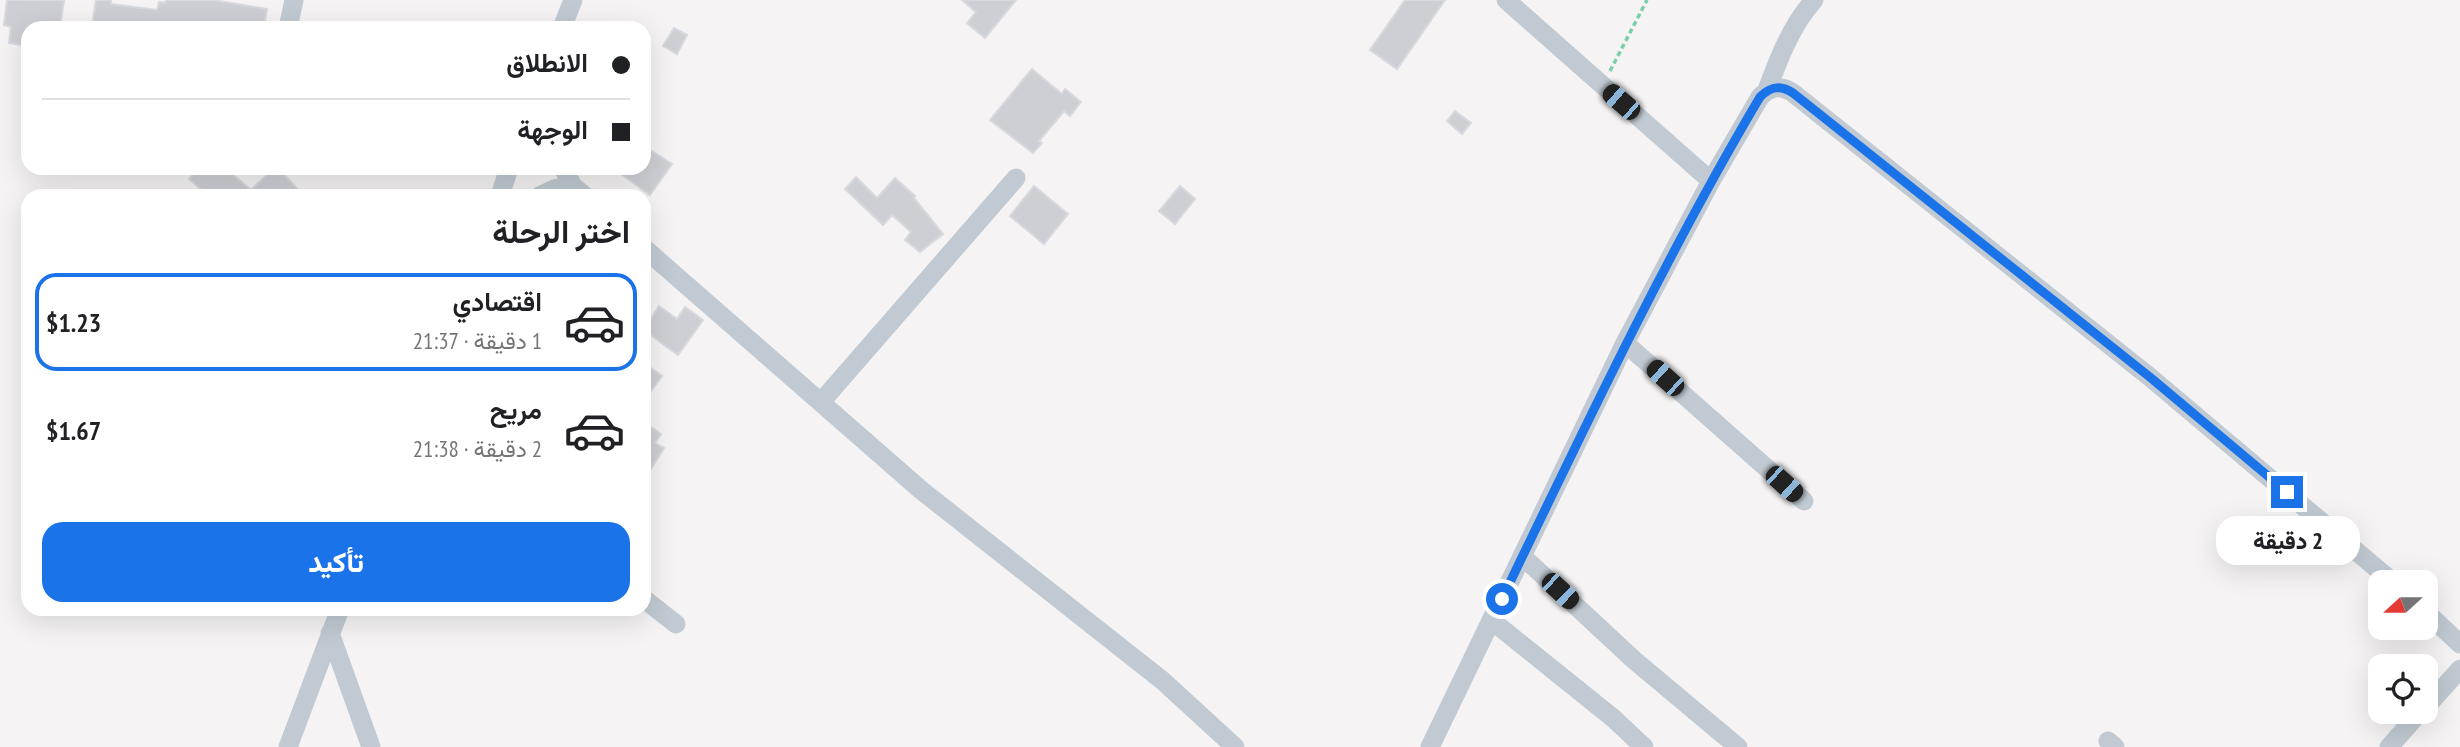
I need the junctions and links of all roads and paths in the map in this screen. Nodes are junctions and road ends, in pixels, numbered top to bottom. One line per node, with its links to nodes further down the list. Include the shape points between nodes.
1 (294, 0): 6 (street)
2 (573, 0): 7 (street)
3 (1506, 0): 8 (street)
4 (1647, 0): 8 (path)
5 (1814, 0): 9 (street, via 1798,17)
6 (290, 21)
7 (565, 21)
8 (1603, 86): 11 (street)
9 (1767, 90): 11 (street); 17 (street, via 1785,88 1793,93 2151,378)
10 (1016, 178): 14 (street)
11 (1711, 181): 13 (street)
12 (651, 254): 14 (street)
13 (1625, 343): 15 (street); 16 (street)
14 (821, 402): 30 (street, via 921,490 1163,681)
15 (1804, 501)
16 (1522, 556): 20 (street); 33 (street, via 1634,660)
17 (2379, 570)
18 (651, 605): 22 (street)
19 (337, 616): 23 (street)
20 (1491, 620): 31 (street); 32 (street)
21 (2438, 623): 24 (street)
22 (676, 624)
23 (330, 633): 28 (street); 29 (street)
24 (2460, 644)
25 (2460, 669): 26 (street)
26 (2438, 694)
27 (2409, 724): 34 (street)
28 (288, 747)
29 (371, 747)
30 (1235, 747)
31 (1430, 747)
32 (1644, 747)
33 (1738, 747)
34 (2389, 747)

